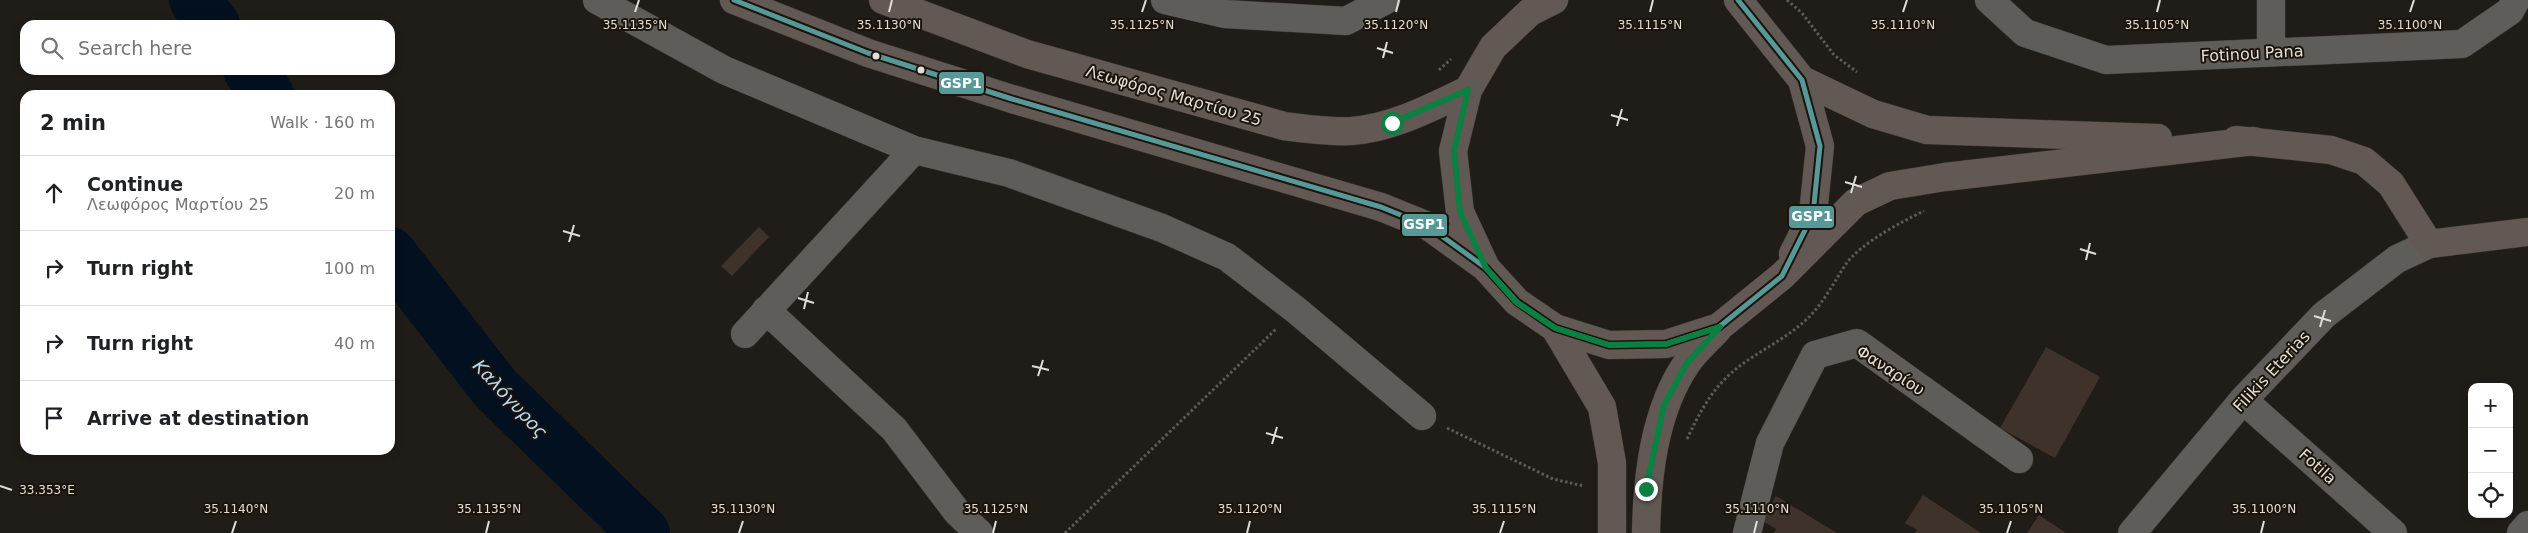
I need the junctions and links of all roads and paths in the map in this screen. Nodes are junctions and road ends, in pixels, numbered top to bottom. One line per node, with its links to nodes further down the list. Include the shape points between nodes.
1 (597, 0): 20 (street, via 724,70)
2 (734, 0): 24 (main road, via 868,52 1003,96 1381,207 1428,226)
3 (883, 0): 18 (main road, Λεωφόρος Μαρτίου 25, via 1027,54 1284,126 1317,131 1354,131 1392,123)
4 (1165, 0): 5 (street, via 1225,14 1346,21)
5 (1386, 0)
6 (1554, 0): 18 (main road, via 1530,12 1494,47)
7 (1720, 0): 12 (main road)
8 (1787, 0): 15 (path, via 1834,54)
9 (1988, 0): 13 (street, Fotinou Pana, via 2025,33 2106,60)
10 (2271, 0): 13 (street)
11 (2516, 0): 13 (street, Fotinou Pana, via 2510,11 2462,44)
12 (1746, 10): 17 (main road)
13 (2271, 52)
14 (1454, 56): 16 (path)
15 (1861, 75)
16 (1433, 76)
17 (1802, 80): 19 (main road, via 1873,114 1927,130); 25 (main road, via 1820,146 1813,214)
18 (1468, 90): 24 (main road, via 1454,151 1457,186 1460,212)
19 (2254, 141): 23 (main road, via 2331,150 2364,161 2391,184); 25 (main road, via 1945,176 1890,186 1856,202)
20 (914, 150): 26 (street); 27 (street, via 1009,173 1162,228 1227,257)
21 (1928, 210): 33 (path, via 1901,222 1874,240 1847,263 1810,316 1786,337 1724,380 1701,409)
22 (2528, 232): 23 (main road, Filikis Eterias)
23 (2429, 244): 31 (street, Filikis Eterias, via 2397,259 2324,315)
24 (1486, 268): 29 (main road, via 1516,302)
25 (1782, 276): 28 (main road)
26 (766, 310): 30 (street); 37 (street, via 894,430 957,512)
27 (1296, 310): 32 (street); 38 (path)
28 (1720, 327): 29 (main road, via 1666,344 1609,345); 40 (main road, via 1687,363 1664,405 1646,489)
29 (1555, 328): 35 (main road, via 1602,407 1612,463)
30 (745, 334)
31 (2243, 400): 42 (street, Filikis Eterias); 43 (street, Fotila)
32 (1422, 416): 35 (path, via 1553,479)
33 (1684, 446)
34 (2019, 459): 41 (street, Φαναρίου, via 1857,343 1814,354 1770,443)
35 (1602, 489): 39 (main road)
36 (2528, 525): 44 (street)
37 (980, 533)
38 (1065, 533)
39 (1612, 533)
40 (1646, 533)
41 (1747, 533)
42 (2132, 533)
43 (2393, 533)
44 (2521, 533)

